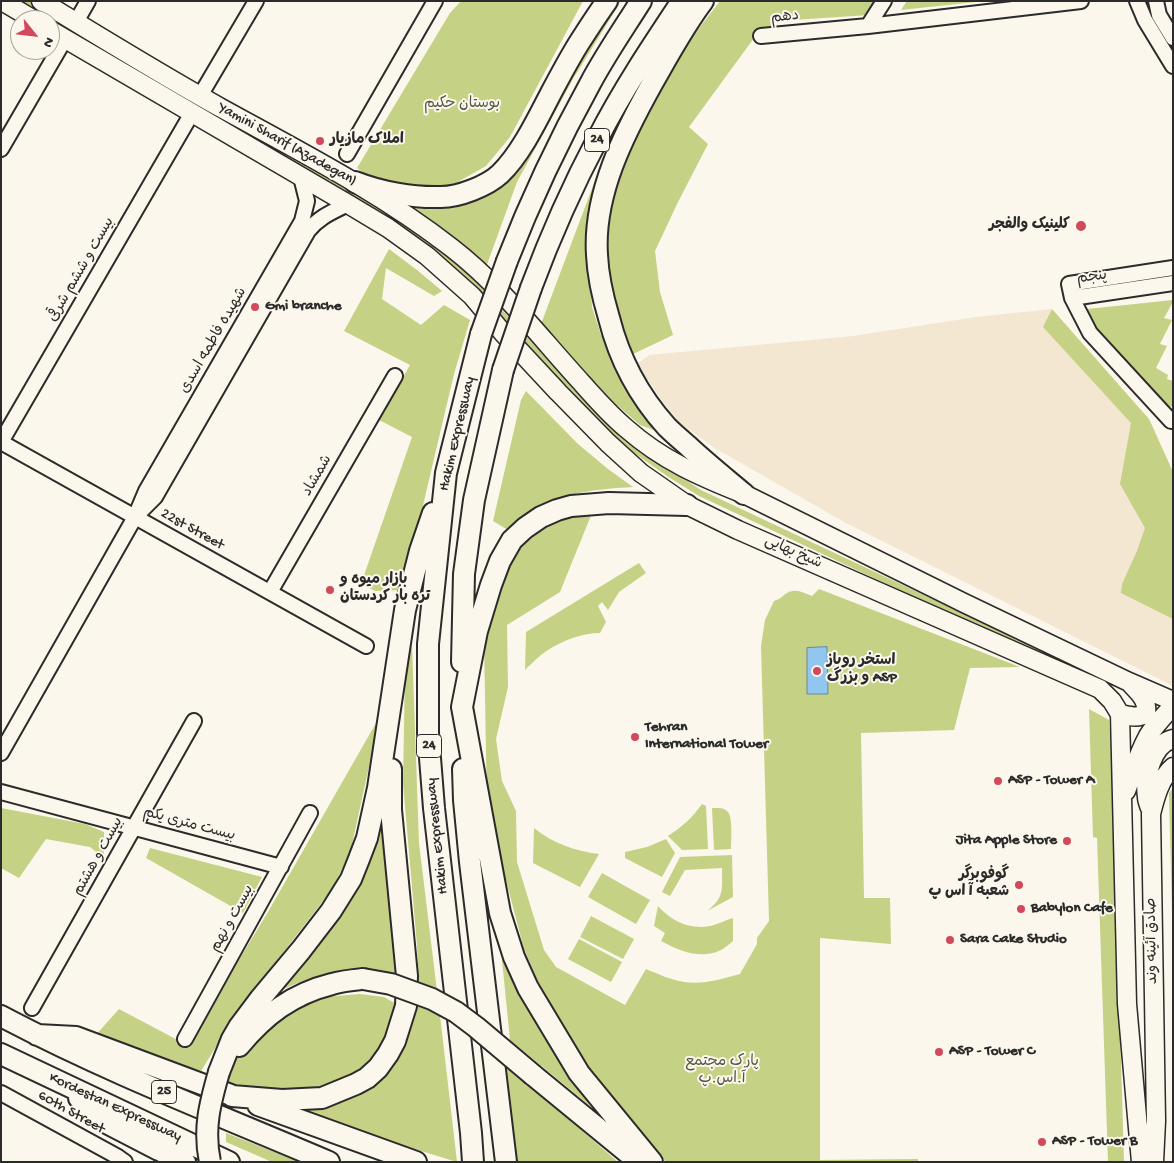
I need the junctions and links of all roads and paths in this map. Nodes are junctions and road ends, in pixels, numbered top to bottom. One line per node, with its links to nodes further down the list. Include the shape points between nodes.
1 (2, 1): 15 (main road)
2 (41, 1): 16 (main road, Yamini Sharif (Azadegan))
3 (88, 1): 16 (street)
4 (256, 1): 23 (street)
5 (436, 1): 26 (street)
6 (606, 1): 28 (highway, via 530,132 501,173 488,182 442,197 380,190)
7 (641, 1): 39 (highway, Hakim Expressway / 24, bridge, via 591,80 522,223 481,334)
8 (682, 1): 47 (highway, Hakim Expressway / 24, bridge, via 598,136 574,185 530,288 503,370 474,500 464,574)
9 (703, 1): 40 (highway, via 656,76 628,129 606,183 596,238 597,255 612,329 633,380 668,427)
10 (884, 1): 17 (street)
11 (1081, 1): 14 (street, دهم)
12 (1137, 1): 22 (street)
13 (1156, 1): 20 (street, via 1159,15)
14 (1021, 5): 17 (street, دهم)
15 (17, 10)
16 (76, 22): 23 (main road, Yamini Sharif (Azadegan))
17 (868, 26): 19 (street, دهم)
18 (60, 35): 24 (main road, Yamini Sharif (Azadegan))
19 (761, 36)
20 (1173, 38)
21 (45, 60): 25 (street)
22 (1173, 66)
23 (200, 96): 28 (main road, Yamini Sharif (Azadegan))
24 (192, 113): 27 (main road, Yamini Sharif (Azadegan)); 38 (street, بیست و ششم شرقی)
25 (1, 149)
26 (347, 154)
27 (301, 177): 29 (main road, Yamini Sharif (Azadegan)); 30 (street, شهیده فاطمه اسدی, via 307,202)
28 (354, 182): 34 (main road, Yamini Sharif (Azadegan), via 426,228 492,282)
29 (348, 204): 30 (street, شهیده فاطمه اسدی); 35 (main road, Yamini Sharif (Azadegan), via 427,256 472,296)
30 (307, 224): 42 (street, شهیده فاطمه اسدی, via 146,491)
31 (1173, 268): 33 (street, پنجم, via 1069,284)
32 (1173, 283): 33 (street, پنجم)
33 (1072, 298): 37 (street, via 1090,333)
34 (518, 309): 40 (main road, شیخ بهایی, via 608,413 628,431 678,465)
35 (504, 333): 41 (main road, شیخ بهایی, via 608,444 641,473)
36 (394, 376): 43 (street, شمشاد)
37 (1173, 421)
38 (1, 442): 42 (street, 22st Street)
39 (446, 473): 49 (highway, via 420,551 405,610); 80 (highway, Hakim Expressway / 24, via 428,644 428,734)
40 (744, 494): 45 (main road, شیخ بهایی)
41 (687, 505): 47 (highway, via 609,503 571,506 541,517 525,528 512,540 490,586); 50 (main road, شیخ بهایی, via 1100,689)
42 (135, 517): 43 (street, 22st Street); 53 (street, شهیده فاطمه اسدی)
43 (270, 592): 44 (street, 22st Street)
44 (366, 646)
45 (1129, 682): 46 (main road, شیخ بهایی); 50 (main road, via 1144,700 1146,712 1142,717)
46 (1173, 701)
47 (462, 706): 81 (highway, Hakim Expressway / 24, via 469,853); 83 (highway, via 500,913 514,957 528,988 579,1073)
48 (1173, 706): 56 (main road, via 1149,735 1139,754)
49 (391, 710): 68 (highway, via 367,838 351,879 320,927 248,1014 232,1039); 71 (highway, via 390,810 407,976 406,1006 395,1041 378,1068 367,1078 322,1098 282,1100)
50 (1120, 714): 56 (main road, صادق آئینه وند)
51 (194, 721): 59 (street, بیست و هشتم)
52 (1173, 739): 58 (main road, via 1158,749 1150,765 1147,796)
53 (1, 753)
54 (1173, 767): 58 (main road, صادق آئینه وند, via 1156,792)
55 (1, 792): 59 (street, بیست متری یکم)
56 (1122, 803): 61 (main road, صادق آئینه وند)
57 (310, 814): 60 (street, بیست و نهم)
58 (1151, 814): 62 (main road, صادق آئینه وند)
59 (134, 827): 60 (street, بیست متری یکم); 63 (street, بیست و هشتم)
60 (281, 867): 66 (street, بیست و نهم)
61 (1127, 1004): 62 (main road); 72 (main road, صادق آئینه وند)
62 (1154, 1004): 73 (main road, صادق آئینه وند)
63 (32, 1008)
64 (1, 1016): 65 (highway, 25)
65 (37, 1035): 71 (highway, via 76,1037); 78 (highway, 25, via 116,1072)
66 (185, 1039)
67 (1, 1054): 69 (highway, Kordestan Expressway / 25)
68 (219, 1072): 76 (highway, bridge, via 206,1134); 82 (highway, bridge, via 266,1017 306,992 333,983 363,979 391,984 456,1012)
69 (67, 1086): 75 (highway, via 103,1121); 77 (highway, Kordestan Expressway / 25)
70 (1, 1093): 74 (street, 60th Street)
71 (232, 1096): 79 (highway)
72 (1137, 1114): 84 (main road, صادق آئینه وند); 85 (main road, صادق آئینه وند)
73 (1156, 1120): 86 (main road, صادق آئینه وند); 87 (main road, صادق آئینه وند)
74 (120, 1160)
75 (185, 1162)
76 (210, 1162)
77 (228, 1162)
78 (330, 1162)
79 (416, 1162)
80 (473, 1162)
81 (506, 1162)
82 (639, 1162)
83 (652, 1162)
84 (1132, 1162)
85 (1142, 1162)
86 (1154, 1162)
87 (1160, 1162)

